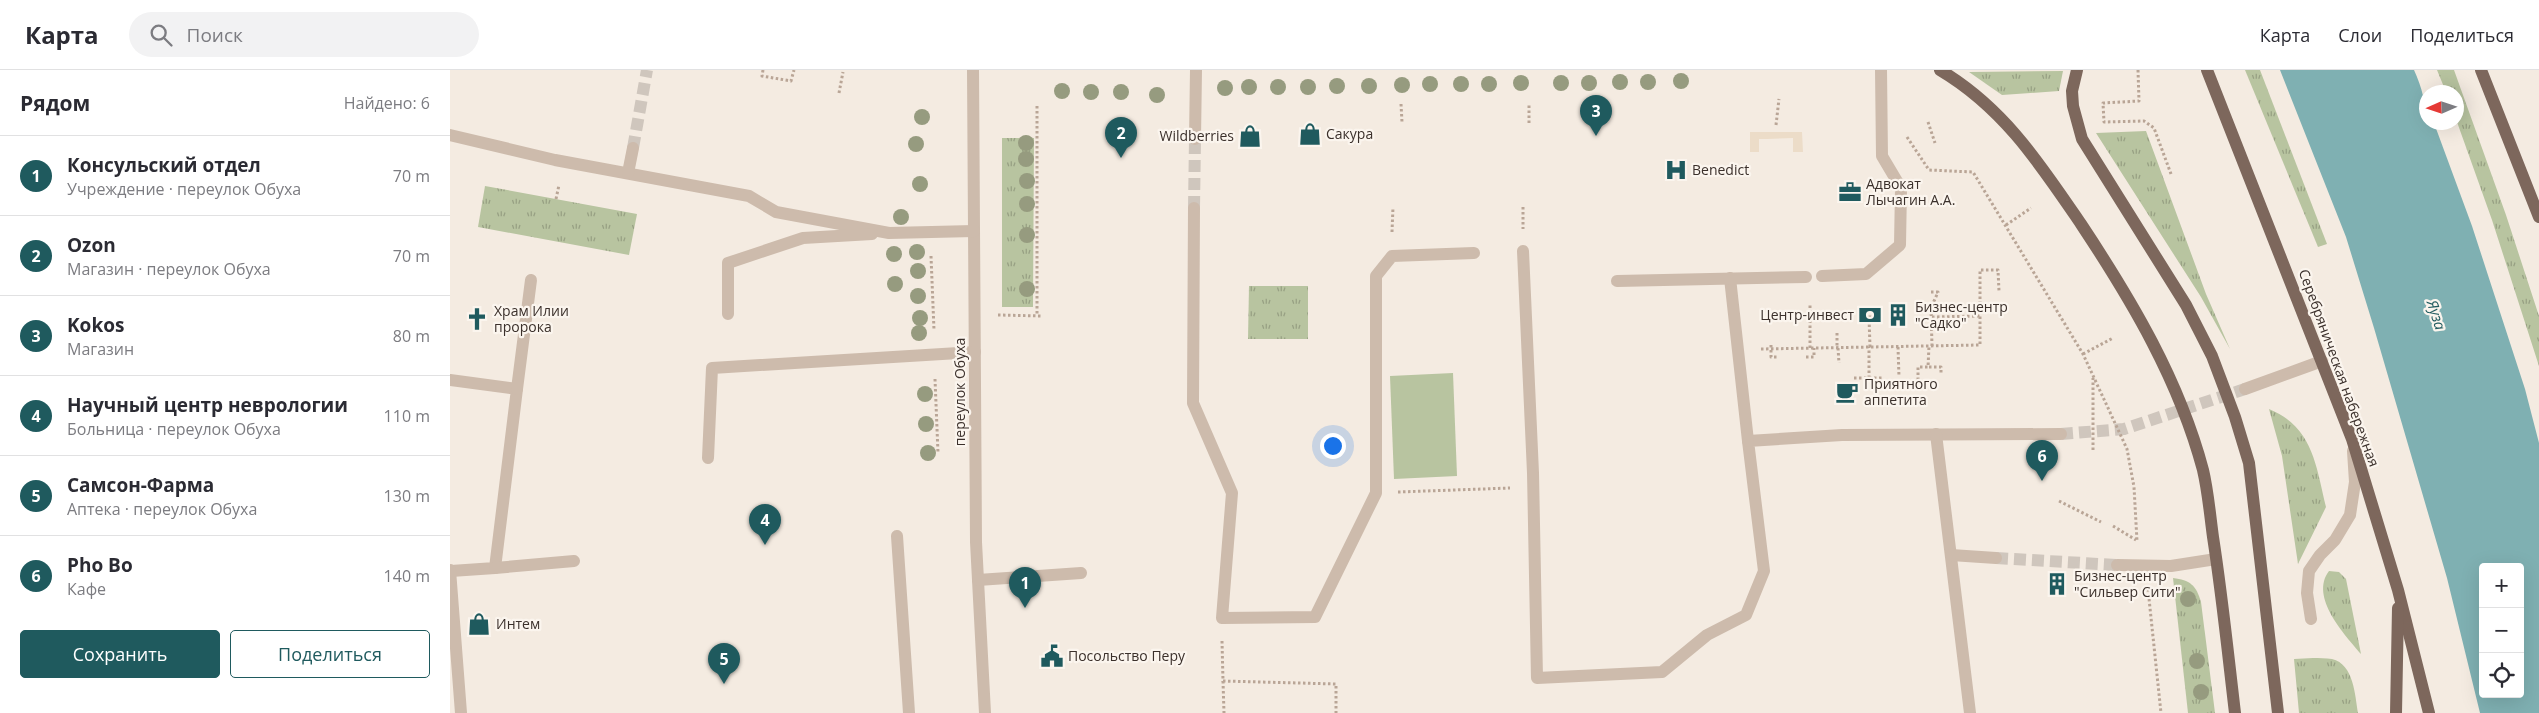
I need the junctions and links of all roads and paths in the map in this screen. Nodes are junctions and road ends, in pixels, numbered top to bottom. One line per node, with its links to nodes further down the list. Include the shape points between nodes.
1 (763, 70): 2 (path, via 762,76 792,81)
2 (794, 70)
3 (973, 70): 34 (street, переулок Обуха)
4 (1196, 70): 23 (street)
5 (1880, 70): 13 (street)
6 (1940, 70): 103 (main road, via 1989,105 2039,161 2145,327 2191,430 2203,472)
7 (2077, 70): 124 (main road, via 2072,90 2073,106 2082,139 2186,305 2212,356 2235,417 2249,463)
8 (2138, 70): 27 (path, via 2139,102 2103,103 2104,122 2144,121 2154,128)
9 (2208, 70): 72 (main road, Серебряническая набережная)
10 (2482, 70): 32 (main road)
11 (843, 72): 12 (path)
12 (839, 93)
13 (1881, 99): 33 (path, via 1929,170 1973,172); 38 (street, via 1882,156 1901,188 1900,245 1866,274)
14 (1779, 100): 21 (path)
15 (1401, 104): 18 (path)
16 (1529, 105): 19 (path)
17 (1037, 106): 50 (path, via 1039,316)
18 (1402, 122)
19 (1529, 122)
20 (1928, 122): 24 (path)
21 (1776, 125)
22 (450, 135): 26 (street, via 555,160)
23 (1195, 139)
24 (1936, 143)
25 (633, 148): 26 (street)
26 (628, 173): 35 (street, via 749,196 776,212)
27 (2171, 174)
28 (559, 182): 29 (path)
29 (556, 199)
30 (1194, 208): 112 (street, via 1193,403 1232,493)
31 (2031, 208): 33 (path)
32 (2539, 217)
33 (2006, 225): 69 (path)
34 (974, 231): 35 (street); 68 (street, переулок Обуха)
35 (889, 233): 47 (street, via 803,238 728,263)
36 (1523, 251): 93 (street)
37 (1474, 252): 94 (street, via 1392,256 1376,276)
38 (1822, 276)
39 (1806, 277): 40 (street)
40 (1730, 278): 42 (street); 90 (street)
41 (530, 280): 85 (street)
42 (1617, 281)
43 (1999, 291): 49 (path, via 1998,270 1980,270)
44 (1931, 292): 52 (path, via 1938,292 1929,307)
45 (1812, 303): 48 (path, via 1809,303)
46 (1985, 312): 49 (path)
47 (728, 314)
48 (1809, 314): 53 (path, via 1816,314); 62 (path)
49 (1980, 314): 52 (path); 59 (path, via 1980,345)
50 (997, 315)
51 (1883, 317): 60 (path, via 1869,317)
52 (1932, 317): 59 (path)
53 (1816, 320)
54 (1837, 333): 63 (path)
55 (2113, 338): 69 (path)
56 (1771, 345): 65 (path)
57 (1779, 345): 66 (path)
58 (1788, 345): 67 (path)
59 (1930, 346): 61 (path); 74 (path)
60 (1869, 347): 61 (path); 63 (path); 81 (path)
61 (1898, 347): 78 (path)
62 (1812, 348): 63 (path); 67 (path); 71 (path, via 1814,357)
63 (1838, 348): 73 (path)
64 (1756, 349): 65 (path)
65 (1771, 350): 66 (path); 70 (path, via 1771,357)
66 (1779, 350): 67 (path)
67 (1787, 350)
68 (975, 352): 92 (street, via 712,368); 109 (street, переулок Обуха)
69 (2083, 354): 79 (path)
70 (1777, 357)
71 (1806, 357)
72 (2322, 361): 86 (street); 89 (main road, Серебряническая набережная)
73 (1838, 363)
74 (1929, 367): 75 (path); 76 (path); 77 (path, via 1941,367); 84 (path, via 1918,367)
75 (1925, 374)
76 (1933, 374)
77 (1941, 374)
78 (1897, 375)
79 (2093, 375): 91 (path); 99 (path, via 2127,449 2134,487)
80 (1854, 378): 81 (path)
81 (1869, 378): 82 (path)
82 (1884, 378)
83 (450, 380): 85 (street)
84 (1918, 385)
85 (517, 388): 106 (street)
86 (2245, 389)
87 (1936, 434): 88 (street); 90 (street); 101 (street)
88 (2061, 434)
89 (2352, 439): 111 (main road, Серебряническая набережная); 113 (street, via 2355,482 2350,515 2335,540 2309,571 2307,594)
90 (1748, 441): 93 (street, via 1764,571 1746,615 1707,634 1662,672 1537,678)
91 (2093, 450)
92 (708, 458)
93 (1533, 487): 94 (path)
94 (1376, 493): 112 (street, via 1315,617)
95 (2059, 501): 96 (path)
96 (2101, 522)
97 (2113, 526): 99 (path)
98 (896, 536): 117 (street)
99 (2137, 541): 100 (path)
100 (2140, 547)
101 (1951, 554): 102 (street); 121 (street)
102 (1996, 558)
103 (2216, 560): 105 (street, via 2171,566); 123 (main road)
104 (574, 561): 106 (street)
105 (2117, 565)
106 (495, 568): 107 (street)
107 (450, 571): 114 (street)
108 (1081, 573): 109 (street)
109 (978, 580): 118 (street, переулок Обуха)
110 (2147, 580): 122 (path)
111 (2398, 590): 125 (main road); 126 (main road, Серебряническая набережная)
112 (1222, 618): 115 (path)
113 (2311, 619)
114 (454, 670): 116 (street)
115 (1223, 681): 119 (path); 120 (path, via 1336,684)
116 (461, 713)
117 (909, 713)
118 (985, 713)
119 (1224, 713)
120 (1336, 713)
121 (1970, 713)
122 (2161, 713)
123 (2234, 713)
124 (2278, 713)
125 (2396, 713)
126 (2429, 713)

